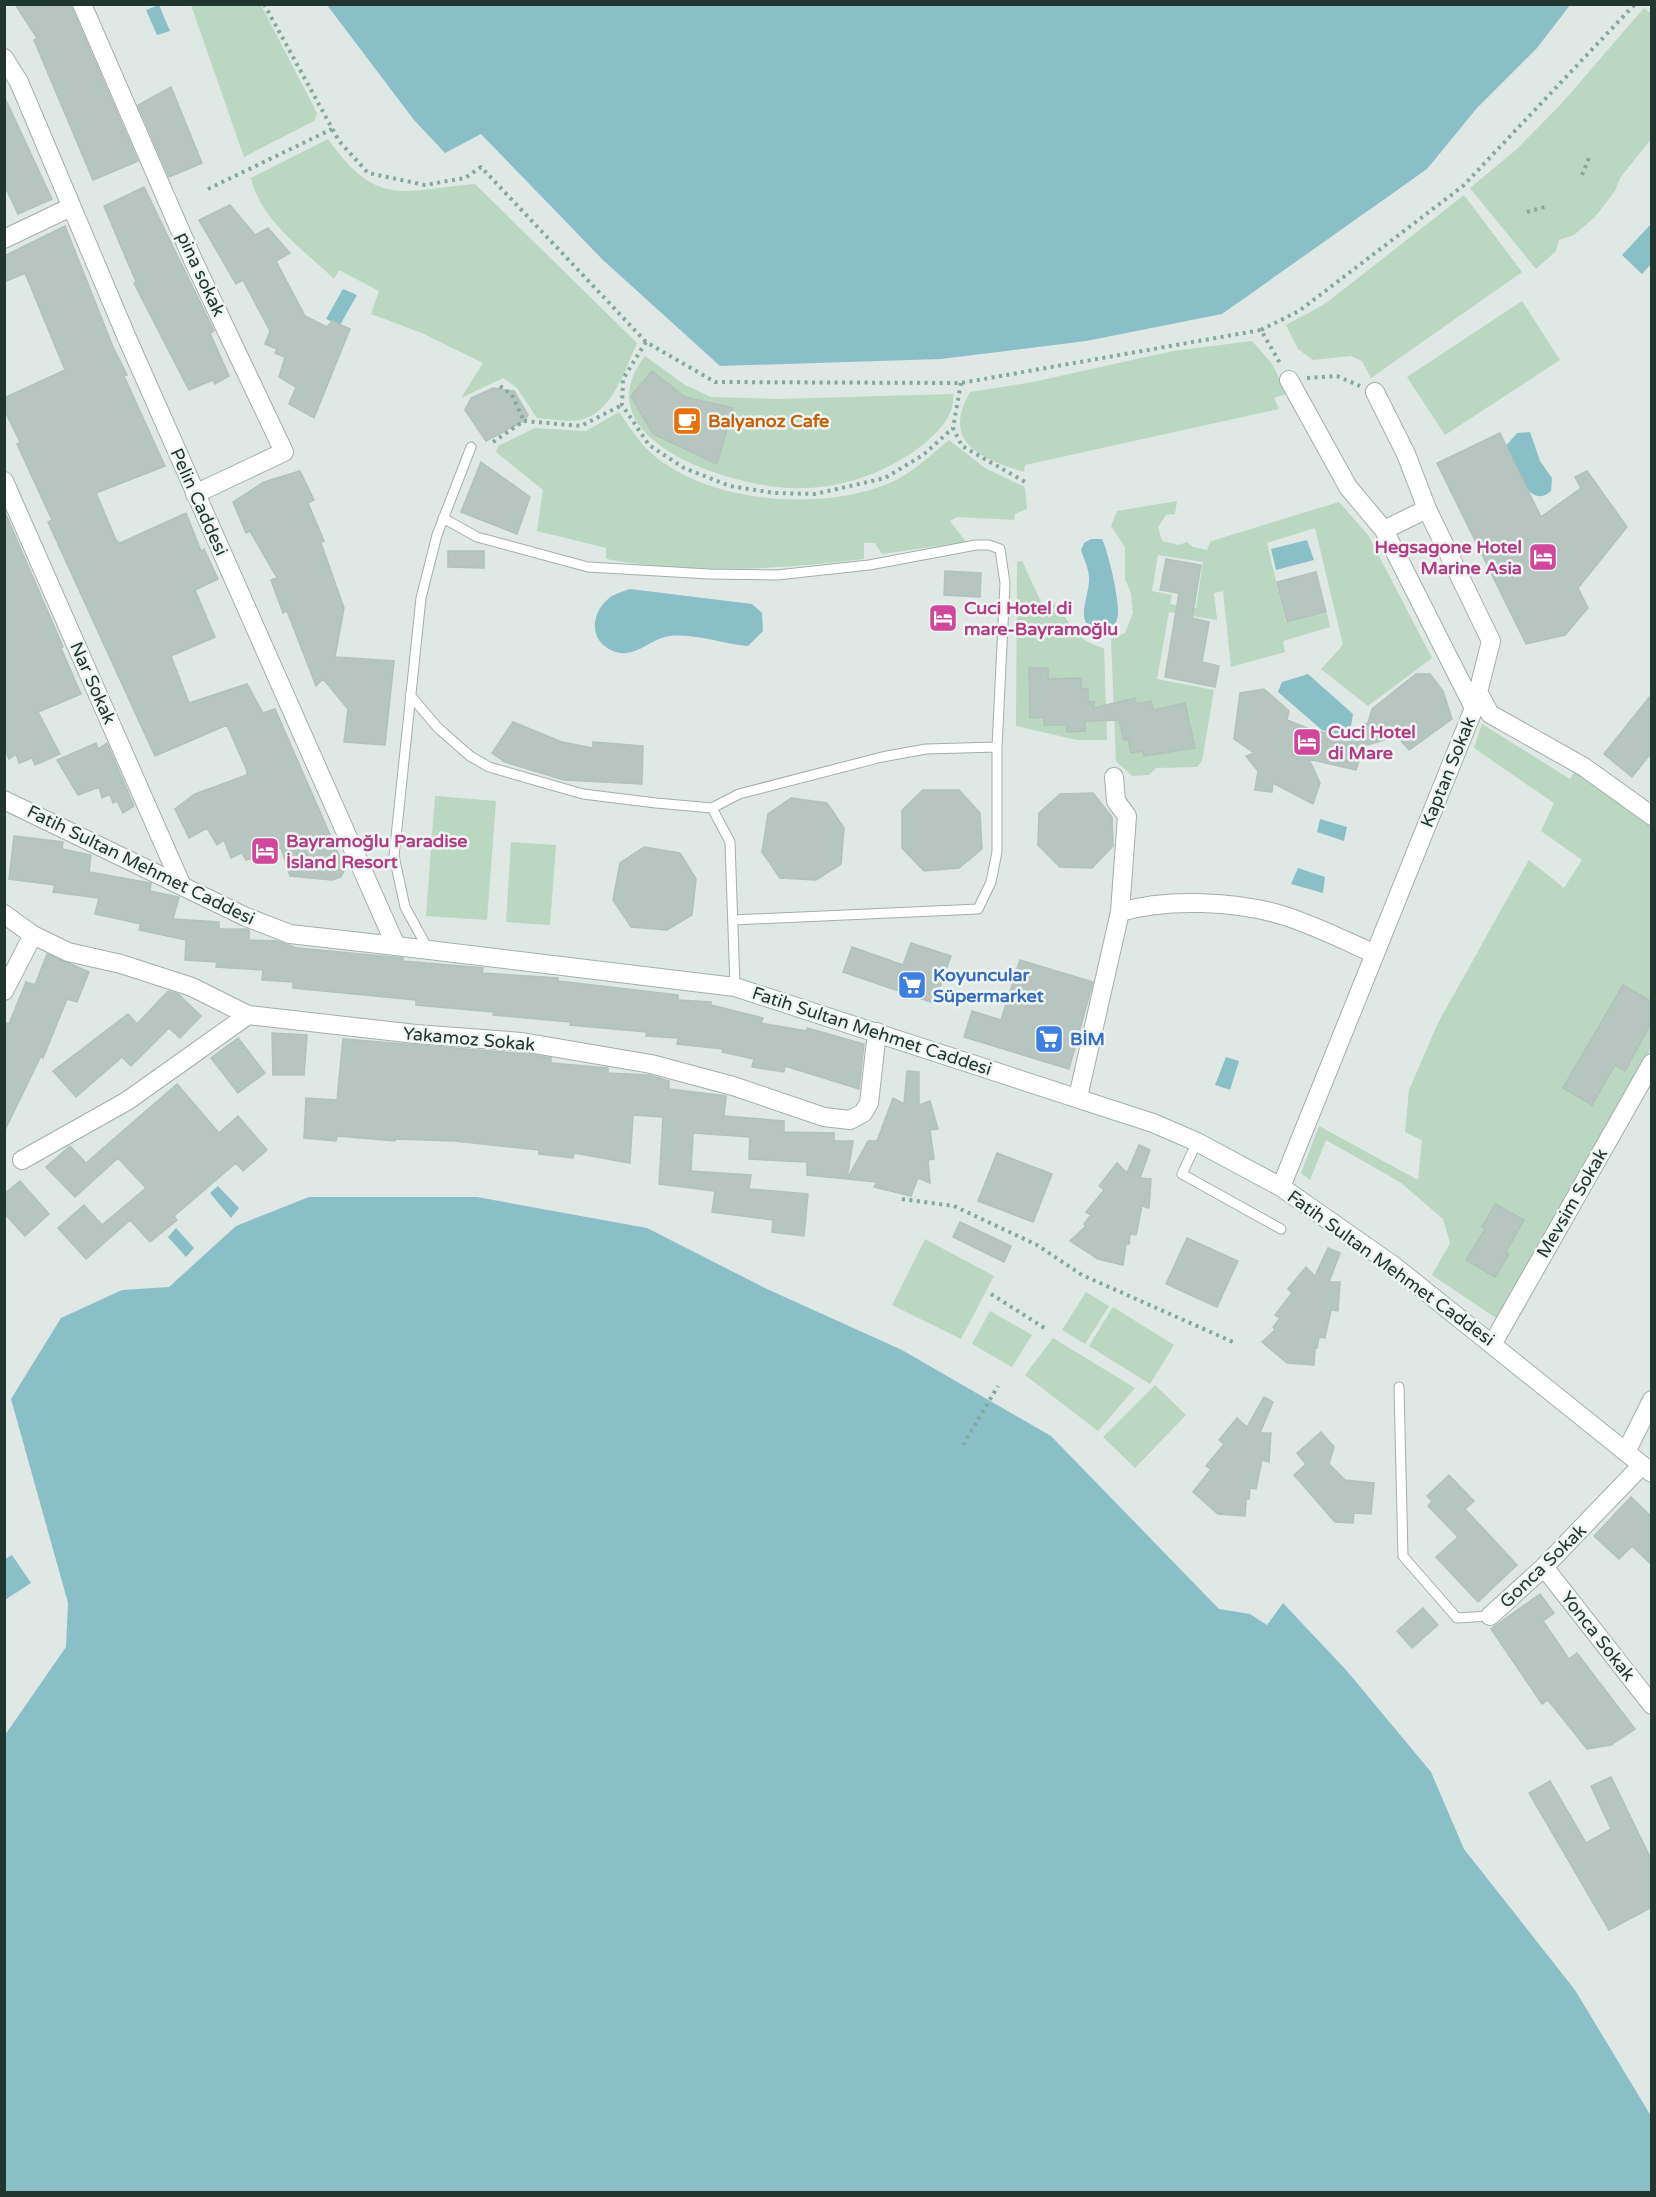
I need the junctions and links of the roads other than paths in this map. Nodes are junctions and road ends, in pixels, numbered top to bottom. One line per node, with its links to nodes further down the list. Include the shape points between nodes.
1 (82, 4): 9 (street, pina sokak, via 188,249 284,452)
2 (4, 58): 3 (street, Pelin Caddesi, via 19,82)
3 (72, 207): 4 (street); 9 (street, Pelin Caddesi)
4 (4, 239)
5 (1289, 380): 12 (street, Kaptan Sokak, via 1348,487)
6 (1375, 392): 10 (street, via 1406,454)
7 (471, 447): 11 (lane)
8 (4, 481): 20 (street, Nar Sokak)
9 (195, 494): 25 (street, Pelin Caddesi)
10 (1427, 509): 12 (street); 14 (street, via 1491,641)
11 (443, 518): 13 (lane, via 421,598); 15 (lane, via 477,537 588,567 709,574 777,574 869,565 976,545 1000,549 1005,583)
12 (1384, 530): 14 (street, Kaptan Sokak)
13 (410, 695): 18 (lane, via 438,728 489,767 583,794); 26 (lane, via 394,856 405,907)
14 (1476, 700): 19 (street, via 1490,714 1584,767); 27 (street, Kaptan Sokak)
15 (997, 747): 18 (lane, via 926,749 882,757 739,794); 23 (lane, via 997,852 991,882 978,909)
16 (1114, 777): 21 (street, via 1116,801 1127,816)
17 (5, 801): 20 (street, Fatih Sultan Mehmet Caddesi)
18 (712, 808): 23 (lane, via 729,843)
19 (1652, 816)
20 (182, 886): 25 (street, Fatih Sultan Mehmet Caddesi, via 290,934)
21 (1120, 912): 27 (street, via 1149,904 1243,907 1285,916); 33 (street)
22 (4, 914): 24 (street, Yakamoz Sokak)
23 (733, 920): 28 (lane)
24 (33, 935): 29 (street); 30 (street, Yakamoz Sokak, via 68,952 192,987)
25 (396, 946): 26 (street, Fatih Sultan Mehmet Caddesi)
26 (428, 950): 28 (street, Fatih Sultan Mehmet Caddesi)
27 (1375, 954): 36 (street, Kaptan Sokak)
28 (735, 987): 31 (street, Fatih Sultan Mehmet Caddesi)
29 (4, 992)
30 (248, 1015): 31 (street, Yakamoz Sokak, via 522,1042 639,1062 733,1086 824,1117 850,1120 863,1113 869,1102); 35 (street, via 127,1101)
31 (877, 1032): 33 (street, Fatih Sultan Mehmet Caddesi)
32 (1652, 1064): 38 (street, Mevsim Sokak)
33 (1078, 1097): 34 (street, Fatih Sultan Mehmet Caddesi)
34 (1197, 1142): 36 (street, Fatih Sultan Mehmet Caddesi); 37 (lane, via 1182,1174)
35 (22, 1160)
36 (1281, 1187): 38 (street, Fatih Sultan Mehmet Caddesi, via 1394,1266)
37 (1281, 1229)
38 (1493, 1343): 41 (street, Fatih Sultan Mehmet Caddesi)
39 (1399, 1387): 44 (lane, Gonca Sokak, via 1403,1556 1457,1618)
40 (1652, 1400): 41 (street)
41 (1626, 1452): 42 (street, Fatih Sultan Mehmet Caddesi)
42 (1647, 1469): 43 (street, Gonca Sokak)
43 (1544, 1567): 44 (street, Gonca Sokak); 45 (street, Yonca Sokak)
44 (1490, 1616)
45 (1652, 1705)

